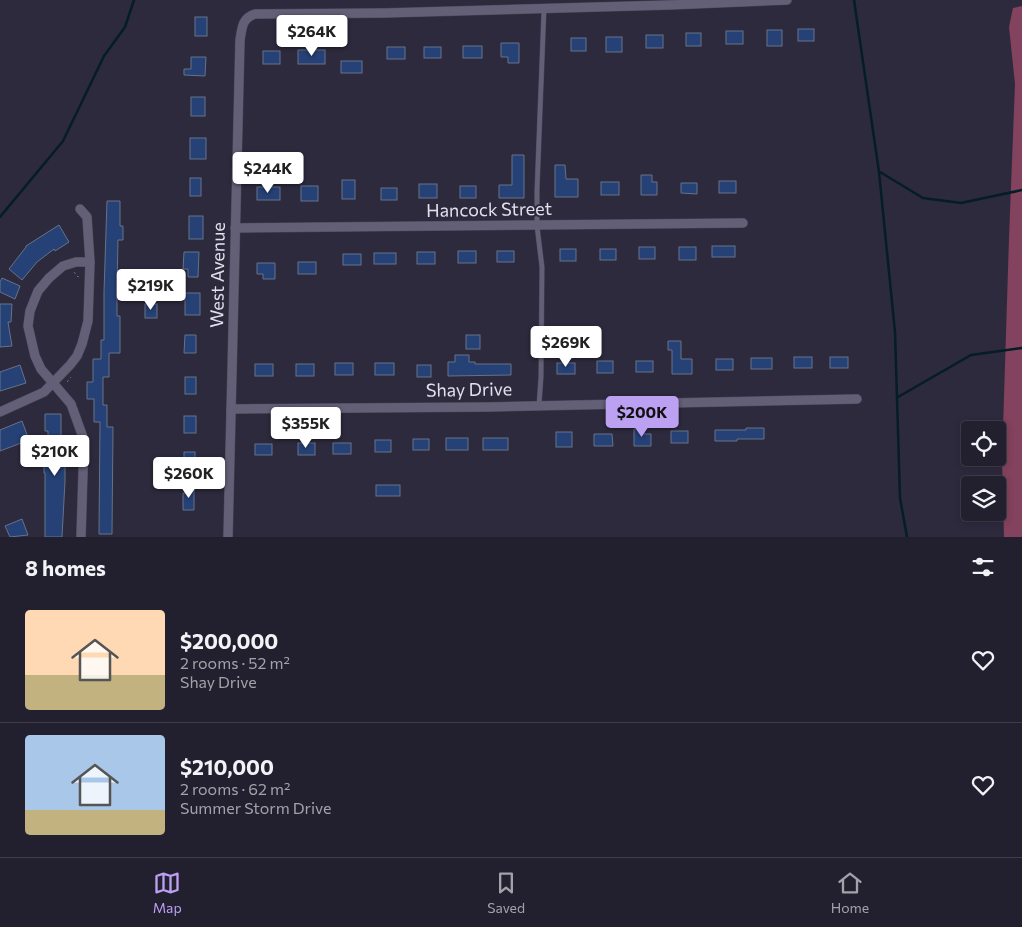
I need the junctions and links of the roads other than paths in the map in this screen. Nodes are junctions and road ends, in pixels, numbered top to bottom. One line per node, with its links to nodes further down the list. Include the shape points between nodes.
1 (787, 0): 2 (street, via 678,5)
2 (544, 4): 5 (lane); 6 (street, West Avenue, via 385,13 248,16 243,23 240,40)
3 (80, 209): 7 (street, via 87,217)
4 (743, 223): 5 (street, Hancock Street)
5 (537, 226): 6 (street, Hancock Street); 10 (lane, via 542,267)
6 (235, 228): 11 (street, West Avenue)
7 (90, 264): 8 (street, via 88,321 82,344 77,356); 8 (street, via 76,262 63,266 38,291 30,311 28,326 33,350 41,369)
8 (53, 382): 12 (street, via 44,392); 13 (street, via 71,404 84,440)
9 (857, 399): 10 (street, Shay Drive)
10 (539, 405): 11 (street, Shay Drive)
11 (231, 410): 14 (street, West Avenue)
12 (0, 412)
13 (81, 537)
14 (228, 537)

